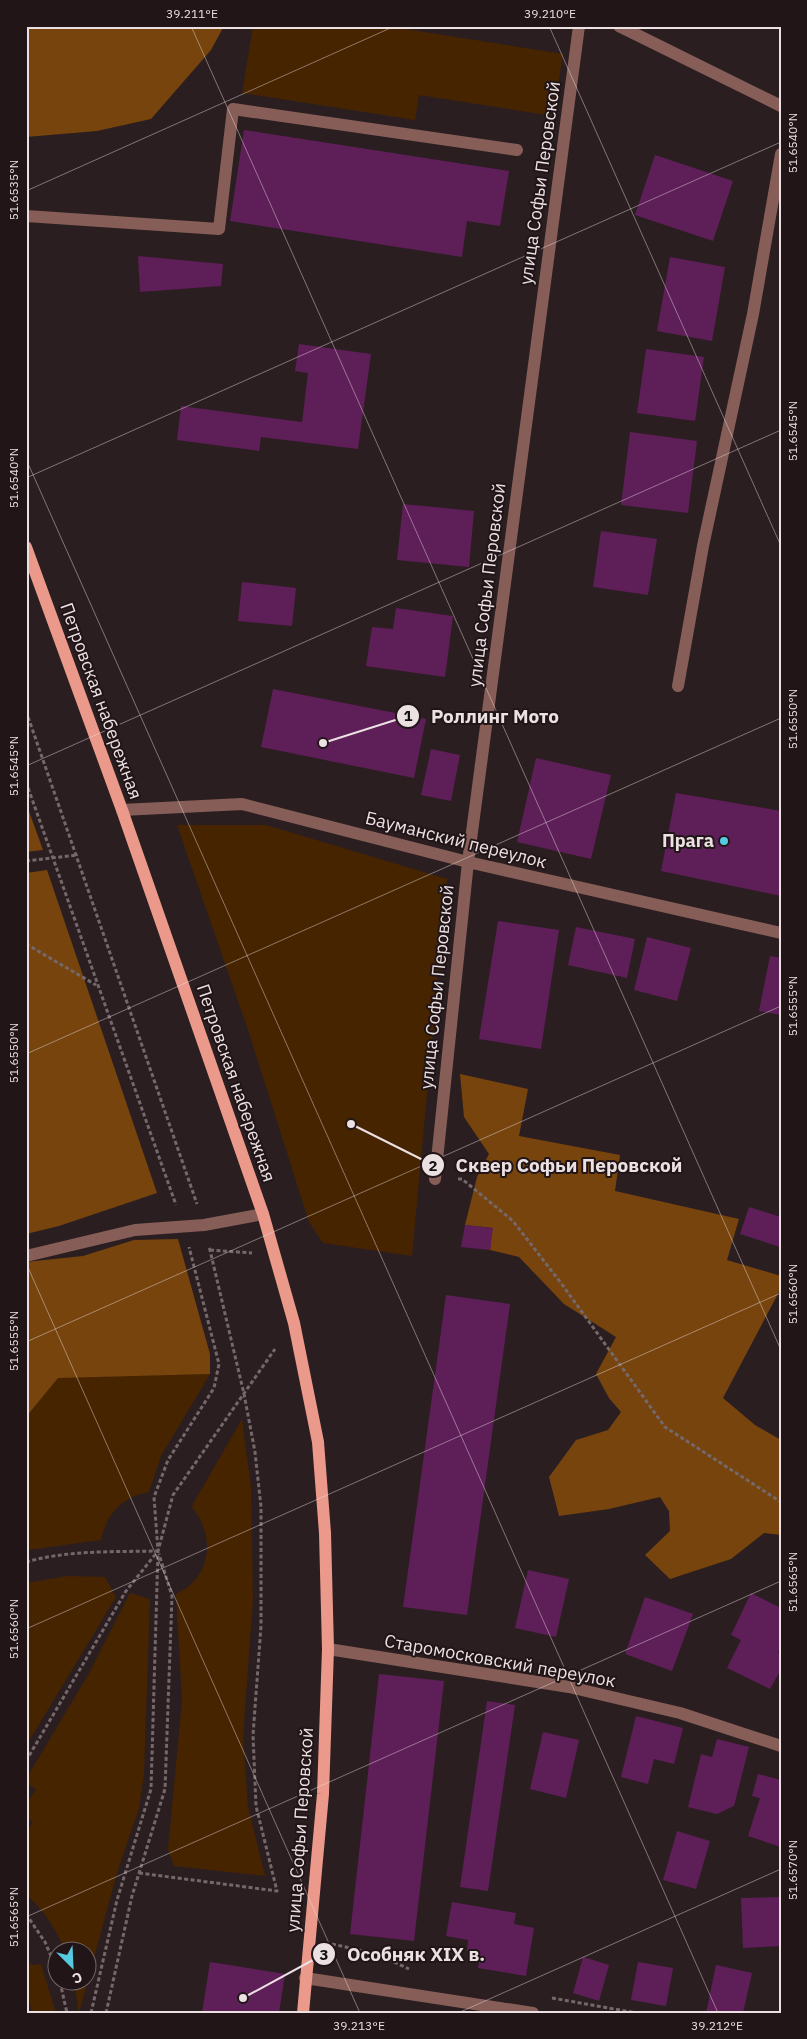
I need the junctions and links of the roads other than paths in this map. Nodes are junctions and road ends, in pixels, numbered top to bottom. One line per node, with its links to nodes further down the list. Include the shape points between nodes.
1 (579, 26): 10 (street, улица Софьи Перовской)
2 (619, 26): 3 (street)
3 (781, 106)
4 (517, 150): 6 (street, via 234,109 218,229)
5 (781, 154): 8 (street, via 753,314 703,546)
6 (26, 216)
7 (26, 547): 9 (main road, Петровская набережная)
8 (678, 686)
9 (122, 810): 10 (street, Бауманский переулок, via 242,804); 13 (main road, Петровская набережная)
10 (468, 862): 11 (street, Бауманский переулок); 12 (street, улица Софьи Перовской)
11 (781, 933)
12 (435, 1178)
13 (263, 1214): 14 (street, via 204,1225 135,1230); 15 (main road, Петровская набережная, via 294,1323 318,1442 325,1533)
14 (26, 1256)
15 (328, 1649): 16 (street, Старомосковский переулок, via 569,1687 680,1714); 17 (main road, улица Софьи Перовской, via 323,1794)
16 (781, 1746)
17 (305, 1978): 18 (main road, улица Софьи Перовской); 19 (street)
18 (302, 2013)
19 (533, 2013)

